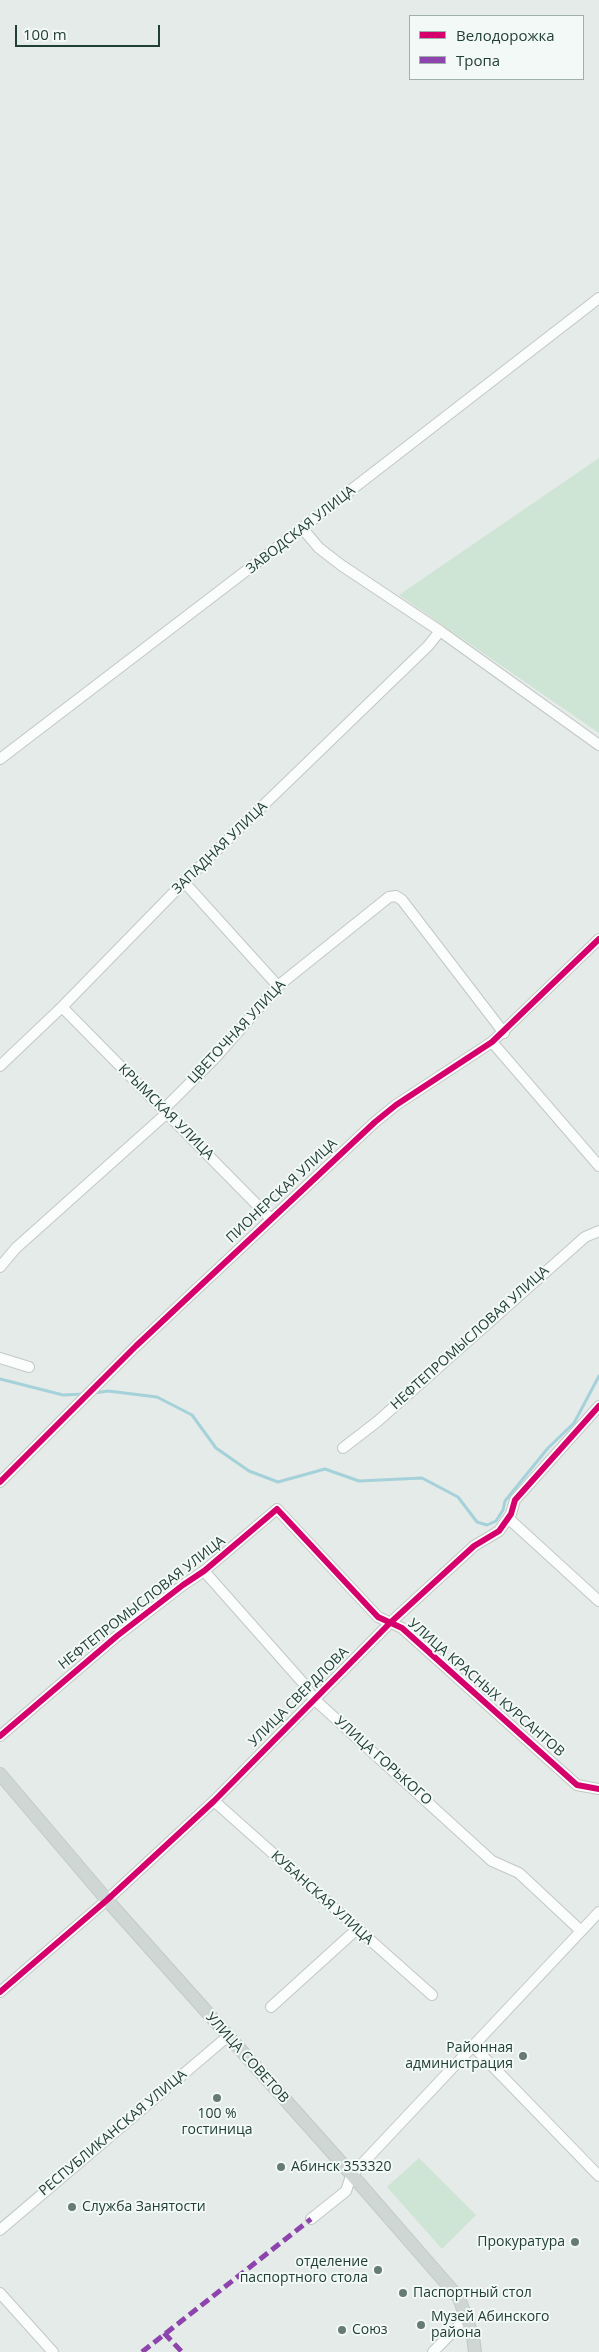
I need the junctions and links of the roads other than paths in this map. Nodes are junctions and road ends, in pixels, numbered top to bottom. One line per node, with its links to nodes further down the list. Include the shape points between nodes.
1 (599, 298): 2 (street, ЗАВОДСКАЯ УЛИЦА)
2 (302, 528): 3 (street, via 319,548 341,565); 5 (street, ЗАВОДСКАЯ УЛИЦА)
3 (440, 632): 4 (street); 6 (street, ЗАПАДНАЯ УЛИЦА)
4 (599, 745)
5 (0, 759)
6 (184, 882): 8 (street); 9 (street, ЗАПАДНАЯ УЛИЦА)
7 (599, 939): 10 (street, ПИОНЕРСКАЯ УЛИЦА)
8 (278, 986): 10 (street, ЦВЕТОЧНАЯ УЛИЦА, via 389,897 396,896); 13 (street, ЦВЕТОЧНАЯ УЛИЦА)
9 (62, 1007): 12 (street, ЗАПАДНАЯ УЛИЦА); 13 (street, КРЫМСКАЯ УЛИЦА)
10 (504, 1033): 11 (street, ПИОНЕРСКАЯ УЛИЦА)
11 (492, 1042): 14 (street); 15 (street, ПИОНЕРСКАЯ УЛИЦА, via 396,1105)
12 (0, 1066)
13 (165, 1111): 15 (street, КРЫМСКАЯ УЛИЦА); 17 (street, ЦВЕТОЧНАЯ УЛИЦА, via 16,1248)
14 (599, 1166)
15 (270, 1218): 22 (street, ПИОНЕРСКАЯ УЛИЦА)
16 (599, 1231): 21 (street, НЕФТЕПРОМЫСЛОВАЯ УЛИЦА, via 585,1237)
17 (0, 1267)
18 (0, 1358): 19 (street)
19 (29, 1367)
20 (599, 1406): 24 (street, УЛИЦА СВЕРДЛОВА, via 515,1500)
21 (343, 1448)
22 (0, 1482)
23 (278, 1509): 25 (street, НЕФТЕПРОМЫСЛОВАЯ УЛИЦА); 27 (street, УЛИЦА КРАСНЫХ КУРСАНТОВ, via 378,1617)
24 (508, 1518): 26 (street); 27 (street, УЛИЦА СВЕРДЛОВА, via 499,1531 474,1546)
25 (204, 1571): 28 (street, УЛИЦА ГОРЬКОГО); 29 (street, НЕФТЕПРОМЫСЛОВАЯ УЛИЦА, via 117,1636)
26 (599, 1601)
27 (390, 1623): 28 (street, УЛИЦА СВЕРДЛОВА); 31 (street, УЛИЦА КРАСНЫХ КУРСАНТОВ, via 402,1628 576,1785)
28 (314, 1699): 32 (street, УЛИЦА СВЕРДЛОВА); 36 (street, УЛИЦА ГОРЬКОГО, via 492,1861 518,1872)
29 (0, 1736)
30 (0, 1774): 33 (main road, УЛИЦА СОВЕТОВ)
31 (599, 1789)
32 (214, 1801): 33 (street, УЛИЦА СВЕРДЛОВА); 35 (street, КУБАНСКАЯ УЛИЦА)
33 (107, 1900): 37 (street, УЛИЦА СВЕРДЛОВА); 40 (main road, УЛИЦА СОВЕТОВ)
34 (597, 1917): 36 (street)
35 (357, 1929): 38 (street, КУБАНСКАЯ УЛИЦА); 39 (street)
36 (581, 1931): 41 (street)
37 (0, 1992)
38 (432, 1995)
39 (271, 2007)
40 (227, 2037): 42 (main road, УЛИЦА СОВЕТОВ); 45 (street, РЕСПУБЛИКАНСКАЯ УЛИЦА)
41 (473, 2046): 42 (street); 43 (street)
42 (351, 2176): 44 (street, via 346,2191); 47 (main road, УЛИЦА СОВЕТОВ, via 459,2298)
43 (599, 2176)
44 (311, 2219)
45 (0, 2230)
46 (0, 2293): 48 (street)
47 (467, 2317): 49 (street); 50 (main road, УЛИЦА СОВЕТОВ)
48 (53, 2352)
49 (433, 2352)
50 (475, 2352)

